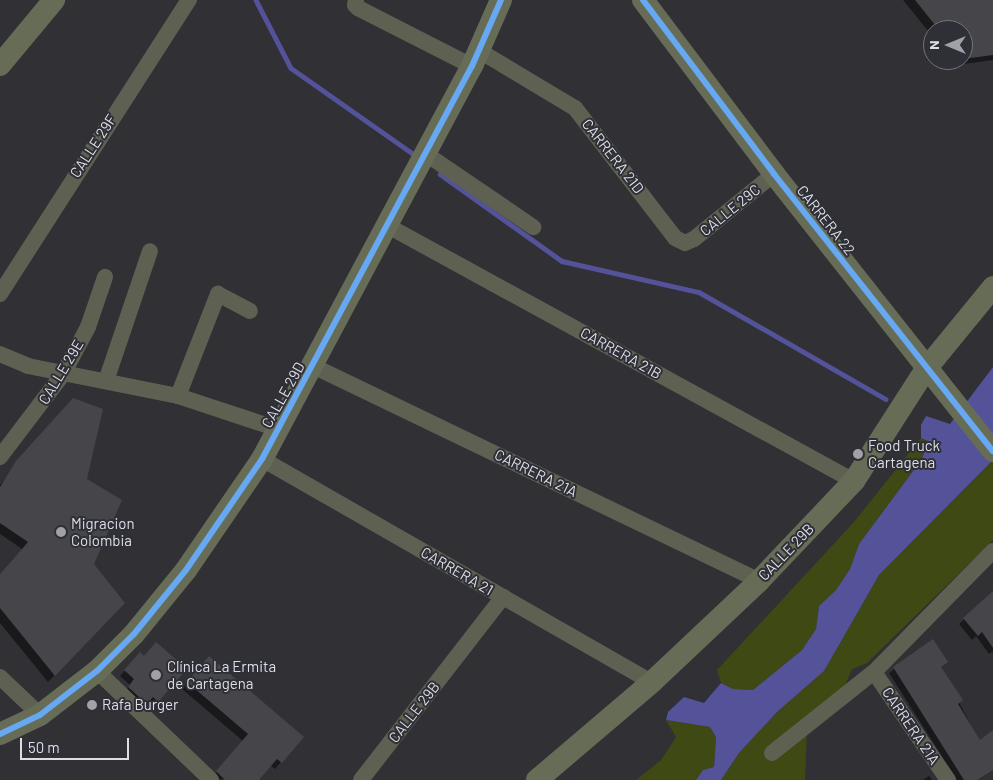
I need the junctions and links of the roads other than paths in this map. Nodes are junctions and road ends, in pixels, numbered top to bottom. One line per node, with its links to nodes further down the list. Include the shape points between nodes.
1 (54, 0): 7 (street)
2 (189, 0): 16 (street, CALLE 29F)
3 (356, 0): 6 (street, CARRERA 21D, via 358,8)
4 (501, 0): 6 (street, CALLE 29D)
5 (644, 0): 9 (street, CARRERA 22)
6 (475, 58): 8 (street, CALLE 29D); 12 (street, CARRERA 21D, via 575,108 675,238)
7 (0, 65)
8 (426, 154): 10 (street, CALLE 29D); 11 (street)
9 (774, 174): 12 (street, CALLE 29C); 20 (street, CARRERA 22)
10 (388, 226): 19 (street, CALLE 29D); 28 (street, CARRERA 21B)
11 (534, 227)
12 (685, 243)
13 (150, 251): 22 (street)
14 (106, 277): 21 (street, CALLE 29E, via 88,327)
15 (993, 287): 20 (street, CALLE 29B)
16 (0, 294)
17 (250, 311): 23 (street, via 218,294)
18 (0, 354): 21 (street, via 28,366)
19 (313, 366): 24 (street, CALLE 29D); 30 (street, CARRERA 21A)
20 (926, 369): 25 (street, CARRERA 22); 28 (street, CALLE 29B)
21 (63, 374): 22 (street); 26 (street, CALLE 29E)
22 (106, 381): 23 (street)
23 (178, 396): 24 (street)
24 (278, 429): 27 (street, CALLE 29D)
25 (993, 451)
26 (0, 457)
27 (262, 459): 31 (street, CARRERA 21); 32 (street, CALLE 29D, via 186,570 134,634)
28 (854, 481): 30 (street, CALLE 29B)
29 (993, 551): 33 (street)
30 (759, 581): 35 (street, CALLE 29B)
31 (503, 597): 35 (street, CARRERA 21); 40 (street, CALLE 29B)
32 (97, 671): 36 (street, CALLE 29D); 39 (street)
33 (874, 672): 38 (street); 42 (street, CARRERA 21A)
34 (0, 677): 36 (street)
35 (652, 682): 41 (street, CALLE 29B)
36 (40, 715): 37 (street, CALLE 29D)
37 (0, 734)
38 (772, 753)
39 (212, 780)
40 (361, 780)
41 (537, 780)
42 (948, 780)

